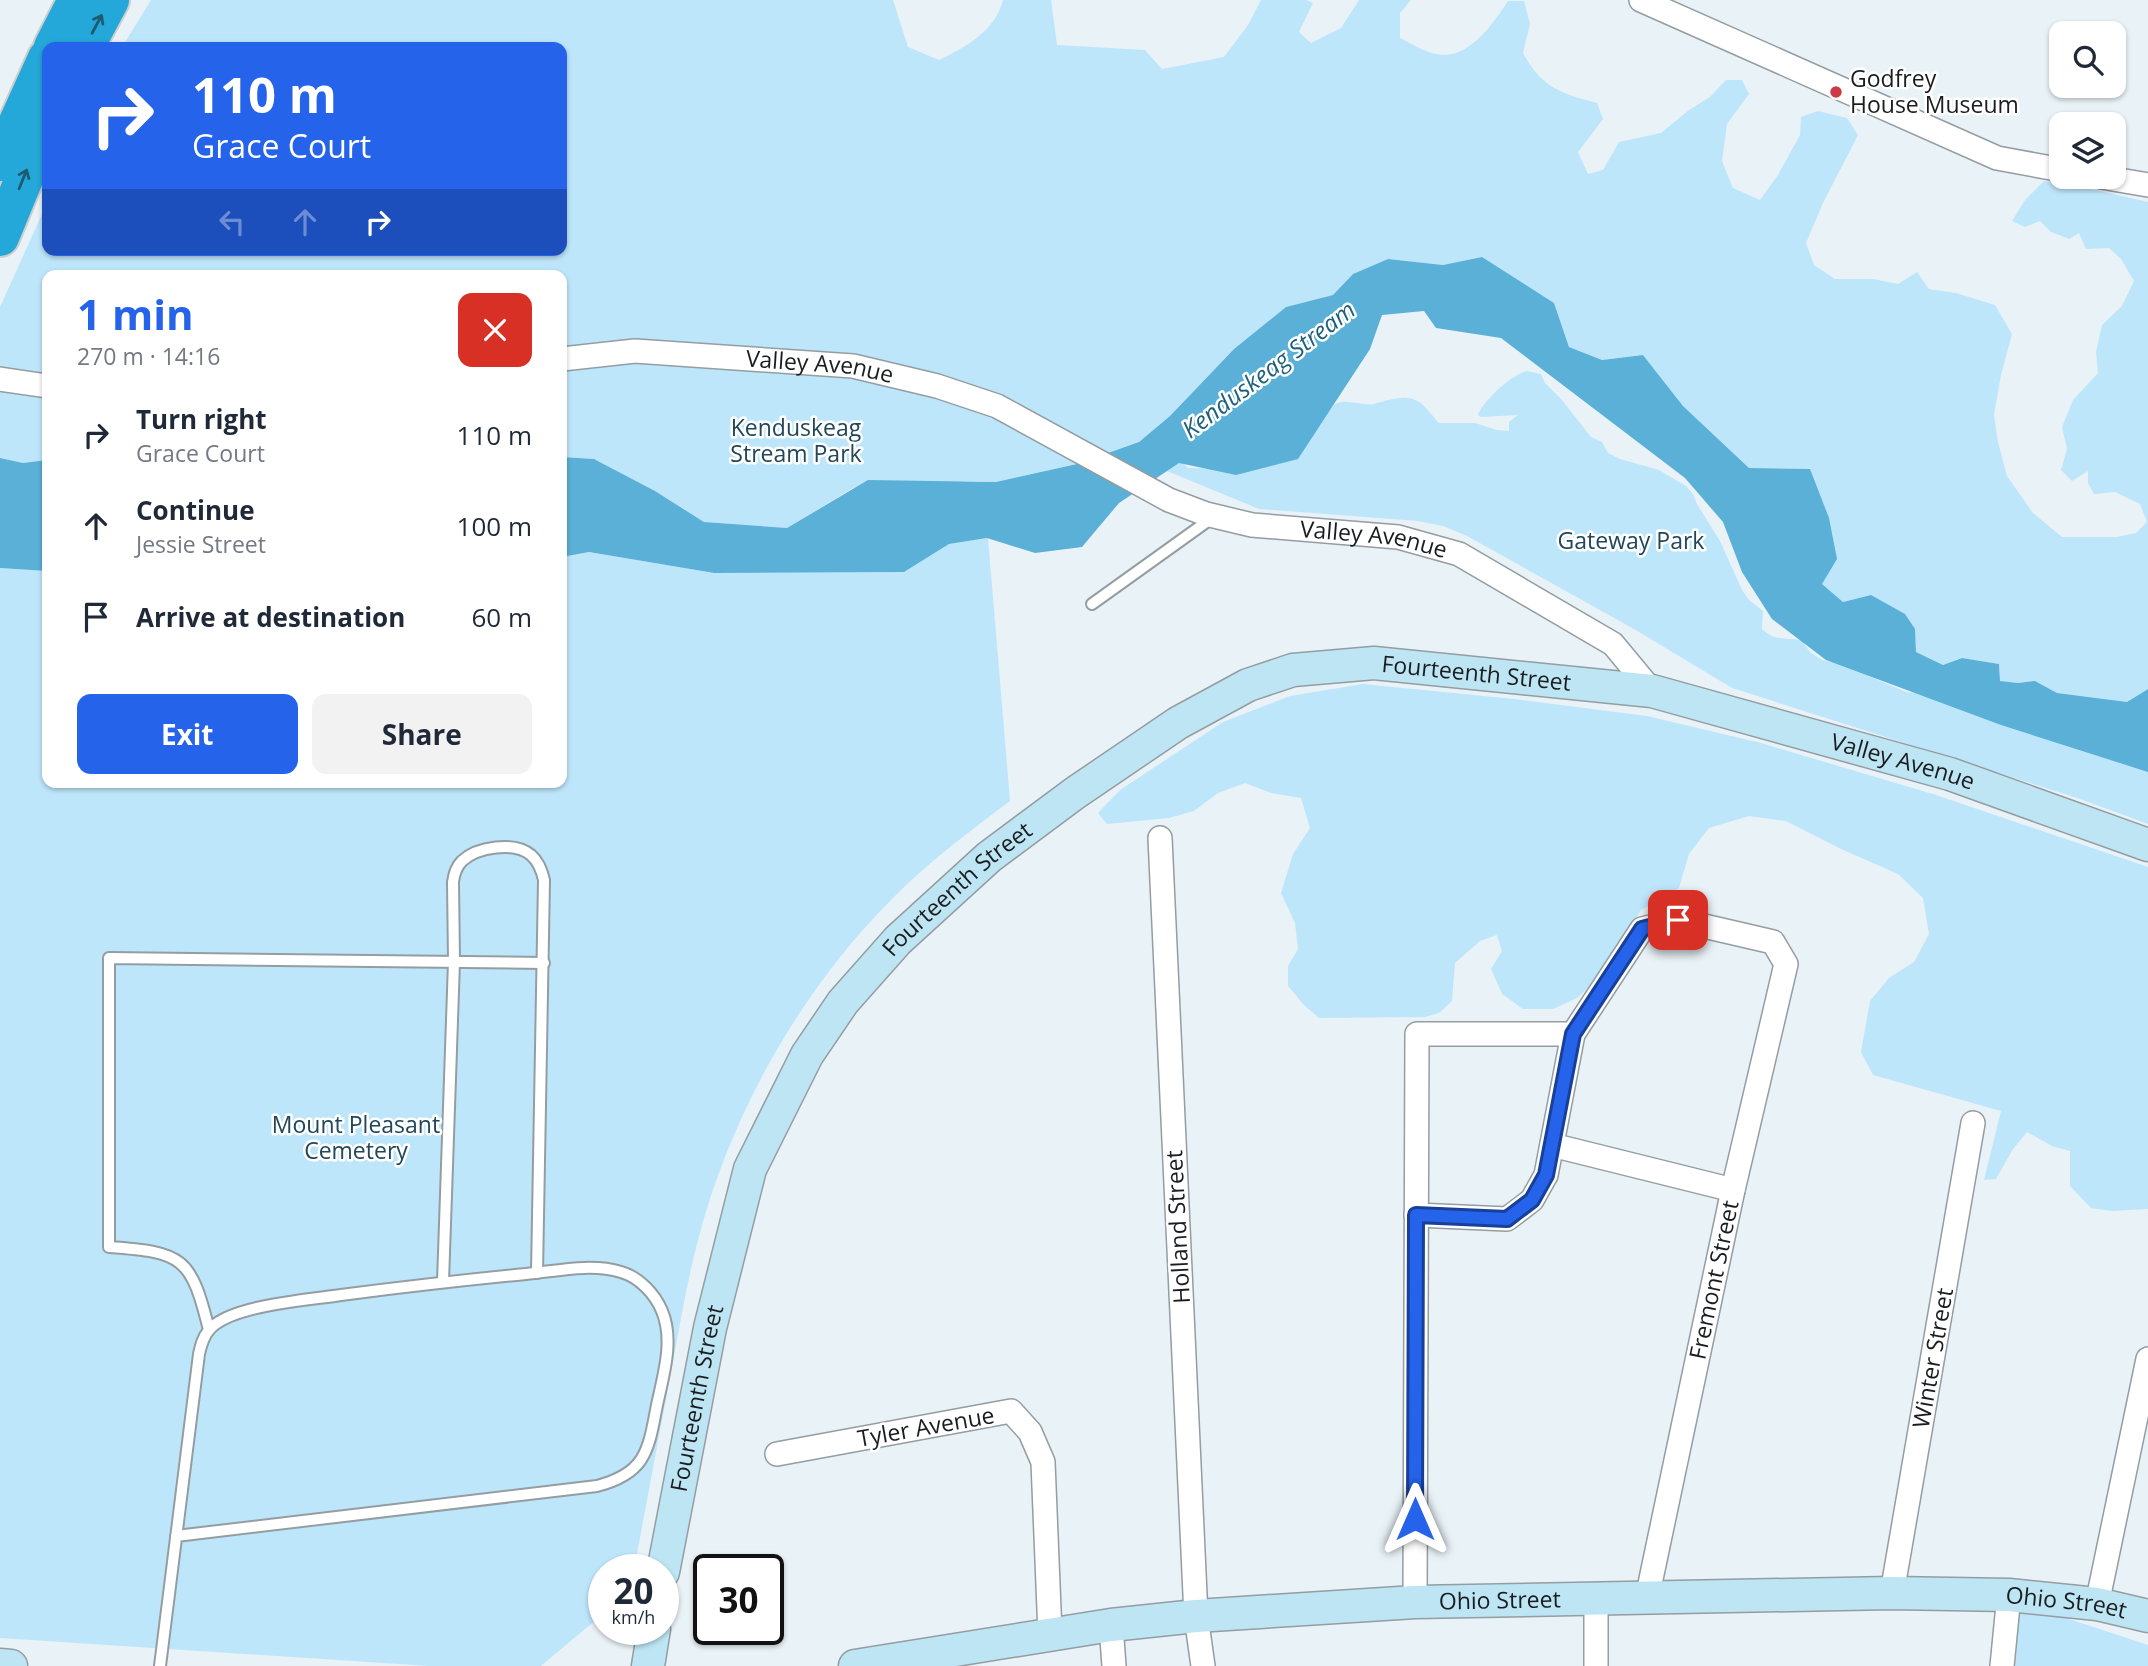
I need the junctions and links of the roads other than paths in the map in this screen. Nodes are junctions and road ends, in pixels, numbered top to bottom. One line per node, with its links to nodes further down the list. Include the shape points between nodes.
1 (78, 0): 4 (highway)
2 (110, 0): 5 (highway, one-way to 2)
3 (1641, 0): 9 (street, via 1997,158)
4 (55, 42)
5 (88, 42)
6 (42, 69): 8 (highway)
7 (42, 135): 12 (highway, one-way to 7)
8 (0, 162)
9 (2049, 168)
10 (2126, 181): 11 (street)
11 (2148, 185)
12 (0, 237)
13 (567, 358): 16 (street, Valley Avenue, via 635,351 853,366 937,386 997,406 1170,500)
14 (0, 379): 15 (street)
15 (42, 385)
16 (1215, 516): 17 (lane); 18 (street, Valley Avenue, via 1252,525 1398,537 1459,554 1613,644)
17 (1092, 604)
18 (1652, 691): 20 (street, Valley Avenue, via 1950,774); 34 (street, Fourteenth Street, via 1374,663 1293,670 1248,685 1178,723 989,857 898,940 843,1002 807,1055 750,1169 710,1328)
19 (1160, 838): 41 (street, Holland Street)
20 (2148, 845)
21 (454, 962): 22 (lane); 22 (lane, via 455,870 471,855 500,847 530,854 542,871); 29 (lane); 30 (lane, via 109,958 109,1247 155,1250 184,1266 198,1287)
22 (544, 963): 28 (lane)
23 (1573, 1034): 25 (street); 26 (street, Fremont Street, via 1642,929 1678,920 1773,942 1786,964); 27 (street, via 1417,1034)
24 (1973, 1123): 35 (street, Winter Street)
25 (1552, 1146): 26 (street); 27 (street, via 1546,1175 1532,1200 1507,1219)
26 (1733, 1190): 38 (street, Fremont Street)
27 (1416, 1215): 39 (street)
28 (537, 1273): 29 (lane); 33 (lane, via 589,1267 624,1272 647,1288 663,1311 668,1349 650,1442 632,1472 597,1486)
29 (443, 1282): 30 (lane, via 280,1303 226,1318)
30 (209, 1330): 33 (lane, via 199,1354)
31 (2148, 1359): 40 (street)
32 (777, 1454): 44 (street, Tyler Avenue, via 1011,1411 1030,1433 1043,1462)
33 (176, 1536): 48 (lane)
34 (666, 1554)
35 (1892, 1593): 36 (street, Ohio Street); 38 (street, Ohio Street)
36 (2009, 1595): 40 (street, Ohio Street); 54 (street)
37 (1596, 1598): 38 (street, Ohio Street); 39 (street, Ohio Street); 53 (street)
38 (1647, 1598)
39 (1415, 1602): 41 (street, Ohio Street)
40 (2097, 1604): 42 (street, Ohio Street)
41 (1196, 1616): 43 (street, Ohio Street); 52 (street, Holland Street)
42 (2148, 1616)
43 (1111, 1625): 44 (street, Ohio Street); 51 (street)
44 (1050, 1634): 50 (street, Ohio Street)
45 (651, 1645): 49 (street)
46 (0, 1665): 47 (street)
47 (11, 1666)
48 (160, 1666)
49 (648, 1666)
50 (855, 1666)
51 (1114, 1666)
52 (1203, 1666)
53 (1596, 1666)
54 (2002, 1666)

